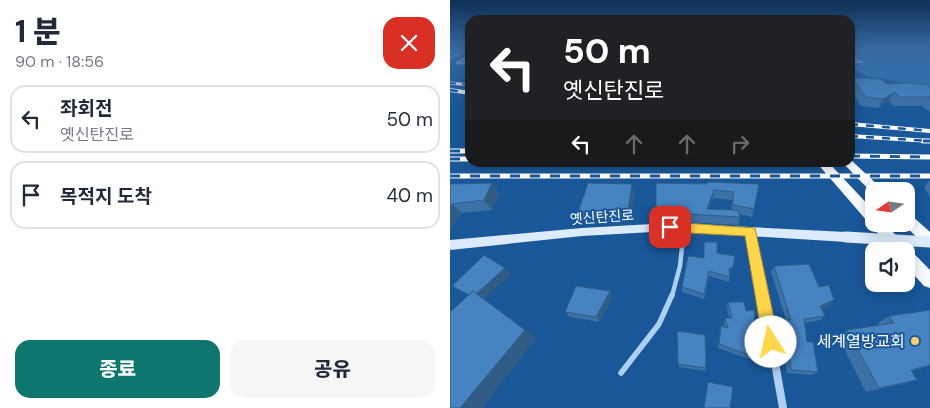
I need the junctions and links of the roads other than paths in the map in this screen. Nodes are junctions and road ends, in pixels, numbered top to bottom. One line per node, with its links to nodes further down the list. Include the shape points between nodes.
1 (826, 167): 4 (main road)
2 (852, 167): 3 (main road)
3 (868, 182)
4 (865, 210)
5 (684, 228): 7 (street, 옛신탄진로); 11 (street, 옛신탄진로, via 582,232); 14 (lane, via 681,261 672,297 658,325)
6 (915, 228): 10 (main road)
7 (751, 231): 10 (street, 옛신탄진로, bridge); 15 (street)
8 (884, 232): 9 (main road)
9 (894, 242)
10 (930, 242)
11 (450, 245)
12 (915, 265): 13 (main road)
13 (930, 281)
14 (621, 373)
15 (783, 408)

